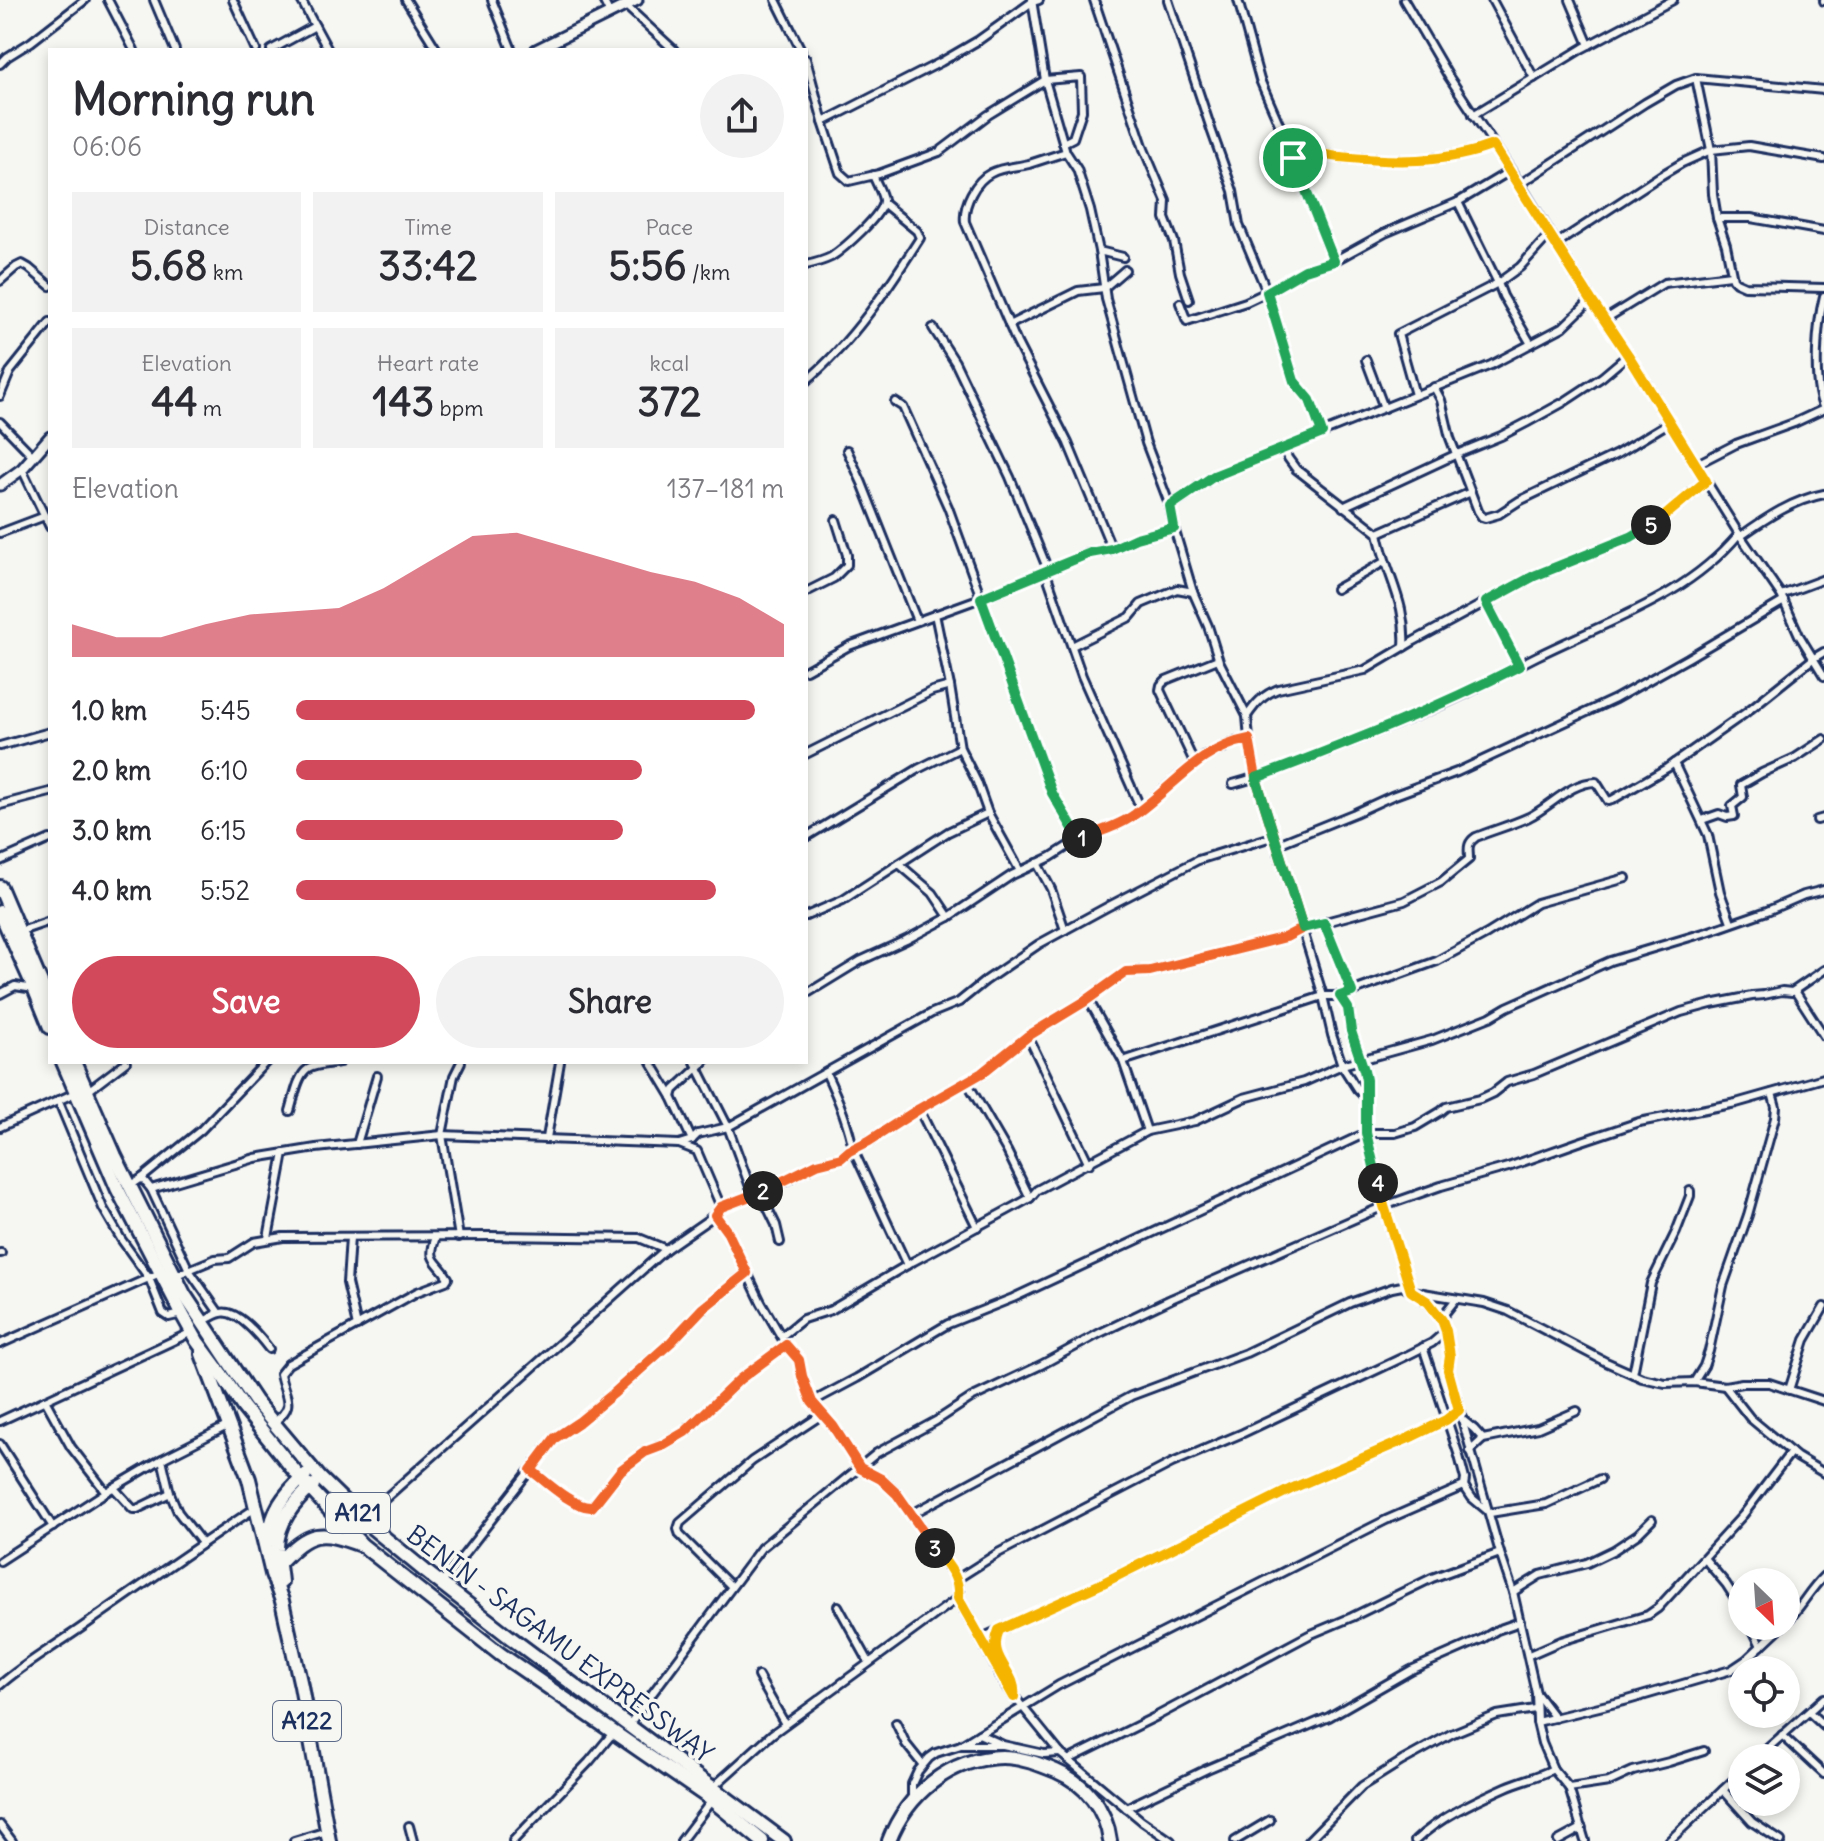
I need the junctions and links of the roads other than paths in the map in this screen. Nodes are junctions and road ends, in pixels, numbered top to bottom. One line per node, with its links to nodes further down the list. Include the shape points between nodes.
1 (85, 0): 35 (street)
2 (108, 0): 25 (street)
3 (154, 0): 26 (street)
4 (233, 0): 27 (street)
5 (301, 0): 23 (street)
6 (406, 0): 30 (street)
7 (492, 0): 31 (street)
8 (603, 0): 22 (street)
9 (637, 0): 20 (street)
10 (776, 0): 34 (street)
11 (1094, 0): 71 (street, via 1166,201 1165,218)
12 (1168, 0): 69 (street, via 1233,191 1239,225)
13 (1238, 0): 47 (street, via 1260,80)
14 (1404, 0): 41 (street)
15 (1492, 0): 37 (street)
16 (1570, 0): 24 (street)
17 (1650, 0): 21 (street)
18 (1673, 0): 21 (street)
19 (1034, 1): 39 (street); 42 (street, via 941,62)
20 (626, 6): 22 (street); 33 (street)
21 (1654, 10): 24 (street)
22 (610, 14): 32 (street)
23 (315, 26): 28 (street); 29 (street)
24 (1589, 45): 37 (street)
25 (133, 48)
26 (174, 48)
27 (255, 48)
28 (275, 48)
29 (327, 48)
30 (436, 48)
31 (511, 48)
32 (541, 48)
33 (672, 48)
34 (800, 48)
35 (0, 64)
36 (808, 66): 42 (street)
37 (1534, 78): 41 (street)
38 (1696, 78): 40 (street); 45 (street); 51 (street, via 1645,103)
39 (1045, 80): 43 (street); 43 (street, via 1081,77 1082,111 1073,138); 50 (street, via 939,152)
40 (1824, 90)
41 (1473, 115): 44 (street)
42 (823, 122): 50 (street, via 840,173 849,181)
43 (1063, 143): 46 (street)
44 (1493, 145): 47 (street, via 1415,161); 49 (street)
45 (1711, 150): 48 (street, via 1749,146); 54 (street); 57 (street)
46 (1066, 152): 58 (street, via 1077,169); 76 (street, via 990,173 969,197 964,213 967,230)
47 (1291, 152): 60 (street)
48 (1824, 159)
49 (1510, 171): 51 (street); 52 (street)
50 (873, 175): 53 (street)
51 (1520, 184): 56 (street)
52 (1458, 202): 60 (street); 65 (street)
53 (883, 203): 61 (street, via 862,231 832,256); 81 (street, via 920,238 880,299)
54 (1717, 218): 55 (street, via 1751,218); 63 (street)
55 (1824, 231)
56 (1550, 234): 57 (street); 65 (street)
57 (1556, 244): 72 (street)
58 (1099, 251): 59 (street); 67 (street)
59 (1123, 257)
60 (1334, 261): 69 (street, via 1305,270)
61 (808, 265)
62 (1125, 270): 67 (street)
63 (1731, 275): 68 (street, via 1745,286); 74 (street, via 1664,283)
64 (0, 281): 66 (street, via 22,264)
65 (1498, 283): 78 (street); 83 (street, via 1398,334)
66 (48, 284)
67 (1104, 288): 76 (street, via 1078,291); 102 (street, via 1146,443)
68 (1824, 288)
69 (1267, 292): 73 (street, via 1187,321); 90 (street, via 1294,381 1310,400)
70 (1824, 296): 87 (street, via 1817,341)
71 (1189, 300)
72 (1591, 300): 74 (street); 78 (street, via 1563,327)
73 (1180, 303)
74 (1604, 320): 79 (street)
75 (48, 324): 84 (street, via 10,372)
76 (1009, 325): 111 (street, via 1068,443)
77 (933, 328): 113 (street, via 1010,477)
78 (1531, 344): 82 (street)
79 (1628, 355): 89 (street); 94 (street, via 1564,402)
80 (1366, 360): 86 (street)
81 (808, 379)
82 (1434, 387): 83 (street); 94 (street)
83 (1415, 395): 86 (street)
84 (0, 396)
85 (895, 402): 118 (street, via 903,407 948,507)
86 (1384, 408): 90 (street)
87 (1824, 409): 96 (street)
88 (0, 422): 95 (street)
89 (1670, 422): 96 (street); 100 (street, via 1491,517 1480,515)
90 (1322, 433): 92 (street)
91 (48, 439): 95 (street)
92 (1284, 448): 102 (street, via 1214,476); 103 (street, via 1296,469)
93 (847, 450): 122 (street)
94 (1457, 454): 100 (street); 103 (street)
95 (33, 456): 97 (street)
96 (1697, 464): 98 (street)
97 (22, 469): 99 (street); 104 (street)
98 (1706, 481): 110 (street); 120 (street, via 1631,537 1534,576)
99 (0, 485)
100 (1471, 492): 109 (street)
101 (1824, 494): 110 (street, via 1782,509)
102 (1170, 506): 107 (street)
103 (1343, 507): 109 (street)
104 (45, 516): 106 (street); 108 (street)
105 (836, 520): 116 (street, via 847,565)
106 (48, 523)
107 (1174, 528): 111 (street); 117 (street)
108 (0, 533)
109 (1378, 533): 112 (street)
110 (1740, 535): 119 (street); 128 (street, via 1697,575)
111 (1112, 549): 113 (street)
112 (1384, 562): 115 (street); 124 (street, via 1404,617)
113 (1046, 570): 118 (street); 123 (street)
114 (1824, 579): 119 (street)
115 (1336, 589)
116 (808, 591)
117 (1193, 592): 123 (street, via 1177,589 1141,604 1130,617); 127 (street)
118 (981, 598): 121 (street); 149 (street, via 1052,793)
119 (1782, 598): 126 (street); 151 (street, via 1615,699 1457,772)
120 (1486, 602): 124 (street); 128 (street)
121 (935, 614): 122 (street); 131 (street)
122 (917, 621): 129 (street, via 849,646)
123 (1072, 646): 145 (street)
124 (1404, 647): 132 (street, via 1365,670 1265,694)
125 (1824, 652): 126 (street)
126 (1814, 658): 130 (street); 139 (street)
127 (1218, 659): 132 (street); 140 (street, via 1161,685)
128 (1519, 666): 141 (street, via 1365,737)
129 (808, 669)
130 (1824, 676)
131 (950, 686): 137 (street); 138 (street)
132 (1247, 716): 134 (street)
133 (48, 733): 136 (street)
134 (1249, 739): 140 (street); 141 (street)
135 (1824, 739): 147 (street, via 1741,785 1743,797 1732,806 1734,816)
136 (0, 746)
137 (960, 748): 146 (street); 148 (street)
138 (808, 753)
139 (1674, 763): 147 (street); 164 (street, via 1608,801 1596,782 1588,783 1529,817 1470,841 1469,859 1441,882 1404,901)
140 (1195, 764): 145 (street)
141 (1256, 778): 142 (street); 151 (street)
142 (1233, 784)
143 (48, 793): 144 (street)
144 (0, 805)
145 (1141, 809): 149 (street)
146 (988, 813): 154 (street); 155 (street)
147 (1702, 820): 163 (street)
148 (808, 836)
149 (1079, 839): 153 (street)
150 (48, 840): 152 (street)
151 (1276, 840): 165 (street); 166 (street, via 1198,860)
152 (0, 861)
153 (1037, 863): 155 (street); 166 (street)
154 (899, 864): 160 (street); 161 (street, via 933,893)
155 (1020, 871): 161 (street)
156 (1626, 878): 173 (street, via 1537,903 1437,961)
157 (0, 887): 167 (highway)
158 (1824, 890): 163 (street)
159 (0, 912): 167 (highway)
160 (808, 915)
161 (949, 917): 174 (street)
162 (48, 922): 167 (street)
163 (1731, 922): 183 (street, via 1610,961 1432,1040)
164 (1324, 923): 165 (street); 173 (street)
165 (1303, 928): 176 (street); 178 (street, via 1286,937 1150,971 1126,972)
166 (1065, 930): 197 (street, via 959,1002)
167 (15, 933): 168 (highway); 179 (highway)
168 (24, 964): 170 (street); 171 (highway)
169 (1824, 970): 172 (street)
170 (15, 986): 171 (street); 175 (street)
171 (35, 990): 180 (highway)
172 (1795, 991): 182 (street); 212 (street, via 1681,1012 1507,1082 1480,1099 1446,1107 1415,1127)
173 (1352, 992): 177 (street)
174 (808, 993)
175 (0, 994)
176 (1323, 996): 177 (street); 184 (street); 195 (street)
177 (1340, 996): 183 (street)
178 (1088, 999): 181 (street); 184 (street)
179 (48, 1000)
180 (48, 1022)
181 (1028, 1036): 200 (street); 221 (street)
182 (1824, 1036)
183 (1361, 1060): 195 (street); 196 (street)
184 (1123, 1061): 211 (street)
185 (64, 1064): 202 (highway, A121)
186 (74, 1064): 202 (highway, BENIN - SAGAMU EXPRESSWAY / A121)
187 (123, 1064): 202 (street)
188 (264, 1064): 222 (street, via 201,1130)
189 (326, 1064): 208 (street, via 305,1070)
190 (460, 1064): 213 (street)
191 (560, 1064): 214 (street)
192 (652, 1064): 204 (street)
193 (698, 1064): 204 (street)
194 (699, 1064): 210 (street)
195 (1343, 1066): 201 (street); 211 (street, via 1244,1098 1195,1121)
196 (1364, 1070): 201 (street); 205 (street)
197 (826, 1073): 210 (street); 218 (street)
198 (377, 1076): 216 (street)
199 (1824, 1078): 203 (street)
200 (967, 1082): 207 (street); 227 (street)
201 (1357, 1089): 205 (street)
202 (81, 1092): 206 (street); 223 (highway, BENIN - SAGAMU EXPRESSWAY / A121); 241 (highway, A121)
203 (1772, 1093): 228 (street, via 1639,1122); 258 (street, via 1775,1118 1723,1286 1709,1351)
204 (672, 1097): 215 (street)
205 (1366, 1098): 212 (street)
206 (58, 1100): 209 (street); 241 (street, via 103,1208 121,1239)
207 (919, 1109): 218 (street); 231 (street)
208 (290, 1111)
209 (0, 1127)
210 (728, 1127): 215 (street); 226 (street)
211 (1147, 1131): 221 (street)
212 (1366, 1133): 228 (street); 263 (street, via 948,1324)
213 (442, 1135): 214 (street); 216 (street); 234 (street)
214 (547, 1138): 217 (street)
215 (692, 1140): 217 (street); 219 (street)
216 (357, 1144): 220 (street)
217 (679, 1144): 219 (street)
218 (853, 1149): 226 (street); 238 (street)
219 (697, 1151): 229 (street)
220 (284, 1153): 224 (street); 235 (street)
221 (1089, 1164): 227 (street)
222 (142, 1178): 223 (street); 224 (street)
223 (130, 1186): 242 (highway, BENIN - SAGAMU EXPRESSWAY / A121)
224 (151, 1189): 239 (street)
225 (1690, 1191): 257 (street, via 1651,1283)
226 (757, 1194): 229 (street); 236 (street)
227 (1030, 1198): 231 (street)
228 (1384, 1206): 243 (street); 277 (street, via 1100,1333 971,1398)
229 (721, 1207): 230 (street)
230 (715, 1215): 237 (street); 240 (street)
231 (977, 1227): 238 (street)
232 (350, 1237): 233 (street); 235 (street); 249 (street, via 347,1283)
233 (436, 1237): 234 (street); 249 (street, via 431,1255 447,1274 446,1281)
234 (459, 1237): 237 (street, via 639,1238)
235 (268, 1238): 239 (street)
236 (780, 1242)
237 (666, 1249): 291 (street)
238 (907, 1265): 252 (street, via 831,1310 803,1319)
239 (189, 1270): 242 (street); 246 (street)
240 (747, 1273): 252 (street); 278 (street, via 613,1394 555,1438)
241 (155, 1276): 251 (highway, A121); 253 (street)
242 (174, 1276): 248 (highway, BENIN - SAGAMU EXPRESSWAY / A121)
243 (1411, 1291): 244 (street); 247 (street); 289 (street, via 1402,1286 1350,1303 1246,1353 1131,1396)
244 (1456, 1299): 247 (street); 257 (street, via 1508,1311)
245 (1824, 1307): 260 (street, via 1805,1340)
246 (219, 1313): 248 (street); 256 (street, via 234,1316)
247 (1442, 1320): 250 (street)
248 (202, 1322): 270 (highway, BENIN - SAGAMU EXPRESSWAY / A121)
249 (357, 1326): 270 (street, via 283,1369 288,1409)
250 (1446, 1331): 255 (street); 264 (street, via 1448,1370)
251 (195, 1336): 261 (street); 271 (highway); 282 (highway, A121)
252 (782, 1336): 254 (street)
253 (0, 1344)
254 (786, 1345): 263 (street, via 799,1360); 278 (street, via 740,1379 685,1432 621,1470 592,1507 574,1502)
255 (1423, 1347): 268 (street); 301 (street, via 1172,1463)
256 (269, 1349)
257 (1633, 1374): 258 (street, via 1665,1383)
258 (1694, 1382): 259 (street)
259 (1725, 1386): 260 (street, via 1769,1383); 275 (street, via 1750,1418)
260 (1789, 1390): 262 (street)
261 (45, 1400): 269 (street); 285 (street, via 71,1447)
262 (1824, 1401)
263 (812, 1402): 266 (street)
264 (1459, 1410): 267 (street); 268 (street)
265 (1577, 1411): 272 (street, via 1538,1428)
266 (823, 1414): 277 (street); 303 (street, via 752,1461 680,1523 680,1535)
267 (1461, 1419): 272 (street); 274 (street)
268 (1446, 1420): 283 (street); 311 (street)
269 (0, 1421)
270 (273, 1423): 280 (highway, BENIN - SAGAMU EXPRESSWAY / A121)
271 (229, 1425): 276 (street); 287 (highway)
272 (1483, 1439): 274 (street)
273 (0, 1444): 292 (street)
274 (1470, 1451): 288 (street)
275 (1791, 1452): 279 (street); 297 (street)
276 (162, 1459): 284 (street); 286 (street)
277 (860, 1468): 289 (street, via 889,1486); 303 (street, via 761,1548)
278 (531, 1470): 302 (street)
279 (1824, 1473)
280 (316, 1474): 282 (highway, A122); 291 (highway, BENIN - SAGAMU EXPRESSWAY / A121)
281 (1600, 1479): 288 (street, via 1546,1504)
282 (305, 1484): 294 (highway, A121); 295 (highway, A122, via 279,1503); 299 (highway, A122, via 281,1526)
283 (1464, 1486): 288 (street); 323 (street, via 1386,1520)
284 (114, 1488): 285 (street); 286 (street, via 133,1509)
285 (106, 1492): 292 (street)
286 (170, 1493): 293 (street)
287 (257, 1507): 293 (street); 295 (highway)
288 (1490, 1513): 296 (street)
289 (912, 1514): 301 (street)
290 (1652, 1520): 305 (street, via 1614,1550 1540,1575)
291 (364, 1521): 302 (highway, BENIN - SAGAMU EXPRESSWAY / A121)
292 (53, 1527): 298 (street)
293 (202, 1543): 319 (street)
294 (362, 1545): 299 (highway, via 318,1535); 332 (highway, A121, via 519,1668)
295 (267, 1548): 307 (highway, A122)
296 (1500, 1553): 305 (street); 340 (street, via 1309,1635)
297 (1704, 1558): 304 (street); 316 (street, via 1648,1615)
298 (0, 1561)
299 (279, 1563): 307 (highway, A122)
300 (1824, 1576): 309 (street)
301 (957, 1579): 306 (street)
302 (442, 1583): 330 (highway, BENIN - SAGAMU EXPRESSWAY / A121)
303 (731, 1586): 330 (street)
304 (1728, 1587)
305 (1513, 1592): 310 (street)
306 (958, 1598): 312 (street); 317 (street)
307 (282, 1601): 354 (highway, A122)
308 (838, 1606): 317 (street)
309 (1800, 1606)
310 (1520, 1622): 316 (street); 349 (street, via 1411,1670 1329,1717)
311 (999, 1630): 312 (street); 321 (street, via 997,1655 1014,1683)
312 (981, 1640): 321 (street)
313 (1758, 1640): 315 (street)
314 (1767, 1640): 315 (street)
315 (1761, 1646): 326 (street, via 1731,1670)
316 (1529, 1655): 320 (street)
317 (869, 1662): 329 (street)
318 (758, 1676): 329 (street)
319 (0, 1685)
320 (1536, 1693): 324 (street); 326 (street)
321 (1014, 1697): 323 (street)
322 (1824, 1698): 325 (street)
323 (1022, 1707): 333 (street); 339 (street)
324 (1535, 1709): 327 (street); 366 (street, via 1497,1715 1402,1761 1362,1786)
325 (1809, 1712): 331 (street); 334 (street)
326 (1555, 1718): 327 (street)
327 (1537, 1722): 342 (street)
328 (896, 1723): 341 (street)
329 (785, 1724): 347 (street)
330 (628, 1726): 347 (highway, BENIN - SAGAMU EXPRESSWAY / A121)
331 (1824, 1726)
332 (613, 1733): 347 (highway, A121); 358 (street)
333 (979, 1734): 336 (street); 337 (street)
334 (1782, 1735): 335 (street); 343 (street)
335 (1772, 1744)
336 (961, 1745): 337 (street); 341 (street)
337 (1003, 1745): 339 (street)
338 (1704, 1751): 345 (street, via 1609,1782)
339 (1060, 1753): 340 (street)
340 (1068, 1760): 349 (street)
341 (922, 1764): 348 (street, via 912,1784)
342 (1553, 1769): 345 (street); 367 (street, via 1466,1806)
343 (1824, 1774)
344 (1728, 1785): 346 (street)
345 (1569, 1788): 353 (street)
346 (1723, 1790): 370 (street); 371 (street, via 1752,1822)
347 (712, 1794): 359 (street); 360 (highway, A121); 361 (highway, BENIN - SAGAMU EXPRESSWAY / A121)
348 (912, 1800): 362 (highway); 363 (highway, via 962,1765 1002,1757 1027,1761 1070,1777 1092,1795)
349 (1126, 1808): 364 (street)
350 (1270, 1820): 365 (street)
351 (0, 1825): 355 (street)
352 (409, 1826): 357 (street)
353 (1582, 1828): 368 (street); 369 (street)
354 (328, 1836): 356 (street)
355 (12, 1841)
356 (294, 1841)
357 (413, 1841)
358 (513, 1841)
359 (681, 1841)
360 (762, 1841)
361 (784, 1841)
362 (889, 1841)
363 (1110, 1841)
364 (1171, 1841)
365 (1235, 1841)
366 (1308, 1841)
367 (1415, 1841)
368 (1558, 1841)
369 (1585, 1841)
370 (1669, 1841)
371 (1781, 1841)

